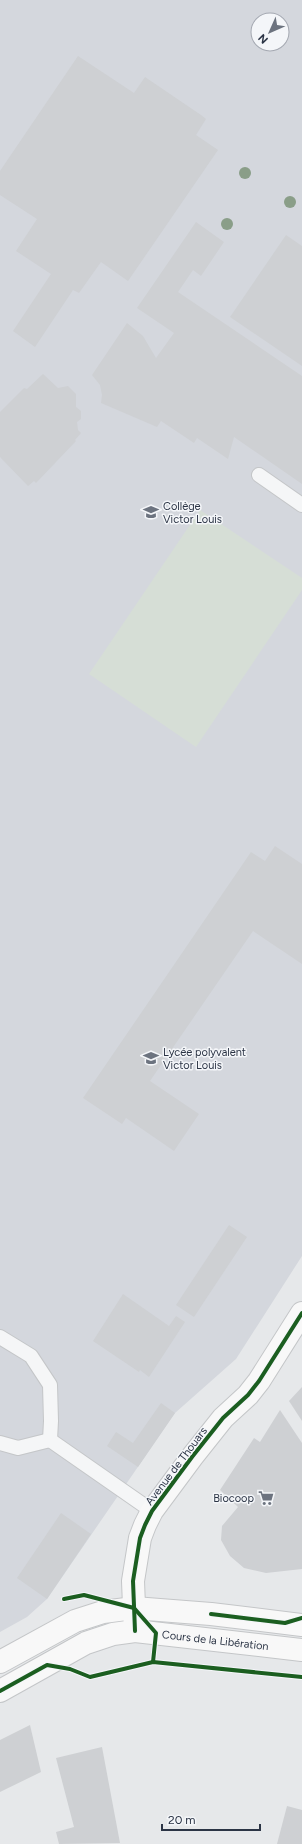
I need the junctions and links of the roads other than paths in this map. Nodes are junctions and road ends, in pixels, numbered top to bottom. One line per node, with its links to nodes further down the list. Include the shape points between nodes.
1 (259, 475): 2 (lane)
2 (302, 505)
3 (302, 1313): 7 (main road, Avenue de Thouars, via 259,1381 223,1418)
4 (0, 1336): 5 (lane, via 31,1356 50,1385)
5 (50, 1440): 6 (lane, via 18,1448); 7 (lane)
6 (0, 1443)
7 (152, 1511): 8 (main road, Avenue de Thouars, via 137,1554 133,1581)
8 (134, 1608): 9 (main road); 10 (main road, Avenue de Thouars); 12 (main road, via 103,1612 75,1621)
9 (302, 1624)
10 (135, 1631): 11 (main road, Cours de la Libération); 13 (main road, Cours de la Libération, via 113,1634 86,1643)
11 (302, 1650)
12 (0, 1662)
13 (0, 1692)

